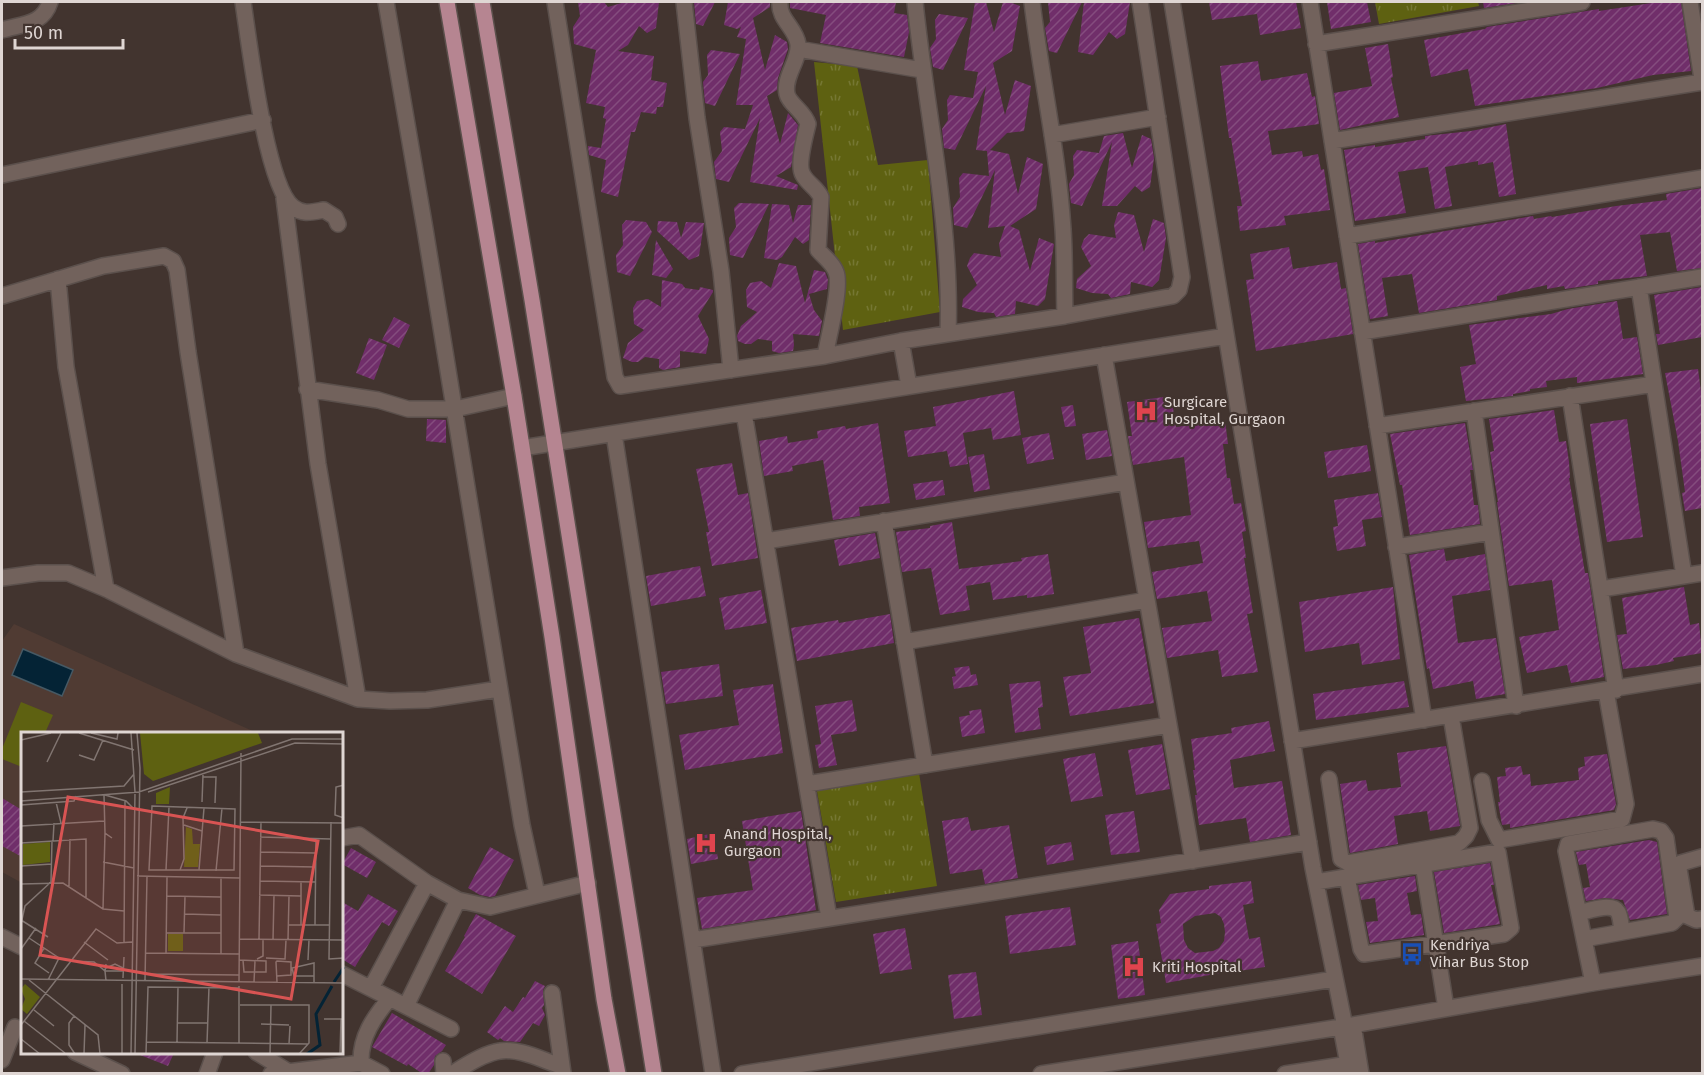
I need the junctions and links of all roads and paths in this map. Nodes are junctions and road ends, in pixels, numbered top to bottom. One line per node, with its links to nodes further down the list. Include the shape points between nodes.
1 (50, 2): 16 (street, via 39,19)
2 (243, 2): 22 (street)
3 (386, 2): 47 (street)
4 (482, 2): 52 (main road)
5 (555, 2): 41 (street, via 617,383 620,386)
6 (684, 2): 41 (street)
7 (780, 2): 18 (street, via 780,11 798,41)
8 (915, 2): 19 (street)
9 (1032, 2): 23 (street)
10 (1140, 2): 21 (street)
11 (1172, 2): 37 (street)
12 (1310, 2): 17 (street)
13 (1582, 2): 17 (street)
14 (1690, 2): 20 (street)
15 (445, 4): 45 (main road)
16 (2, 30)
17 (1316, 44): 24 (street)
18 (798, 49): 19 (street); 40 (street, via 787,93 808,124 801,173 819,191 818,250 838,275)
19 (922, 70): 36 (street, via 938,164 949,298)
20 (1702, 80): 24 (street)
21 (1158, 117): 23 (street); 34 (street, via 1182,277 1179,290 1173,296)
22 (263, 120): 25 (street); 27 (street, via 267,151)
23 (1052, 135): 34 (street, via 1063,229)
24 (1332, 141): 29 (street)
25 (2, 176)
26 (1702, 178): 29 (street)
27 (284, 198): 28 (street, via 304,213 324,210); 44 (street)
28 (338, 224)
29 (1347, 236): 35 (street)
30 (1702, 277): 32 (street)
31 (58, 279): 33 (street); 62 (street, via 66,367); 66 (street, via 156,256 173,261)
32 (1639, 288): 35 (street); 42 (street)
33 (2, 296)
34 (1065, 316): 36 (street)
35 (1362, 332): 50 (street)
36 (948, 334): 38 (street)
37 (1226, 336): 39 (street); 75 (street)
38 (901, 341): 40 (street); 43 (street)
39 (1104, 355): 43 (street); 54 (street)
40 (825, 356): 41 (street)
41 (731, 370)
42 (1654, 384): 46 (street); 60 (street)
43 (909, 386): 49 (street)
44 (307, 389): 47 (street, via 378,400 408,409); 70 (street)
45 (514, 396): 47 (street); 53 (main road)
46 (1570, 396): 48 (street); 63 (street)
47 (455, 409): 68 (street)
48 (1474, 411): 50 (street); 56 (street)
49 (744, 413): 51 (street); 57 (street)
50 (1377, 426): 58 (street)
51 (614, 434): 52 (street); 97 (street)
52 (554, 443): 53 (street); 126 (main road)
53 (522, 448): 88 (main road)
54 (1126, 482): 55 (street); 64 (street)
55 (884, 521): 57 (street); 65 (street)
56 (1491, 532): 58 (street); 71 (street)
57 (766, 541): 79 (street)
58 (1396, 547): 73 (street)
59 (1702, 573): 60 (street)
60 (1684, 576): 63 (street)
61 (2, 578): 62 (street, via 68,573)
62 (106, 589): 66 (street)
63 (1601, 589): 69 (street)
64 (1147, 600): 65 (street); 74 (street)
65 (904, 642): 76 (street)
66 (236, 654): 70 (street)
67 (1702, 674): 69 (street)
68 (499, 690): 70 (street, via 428,700); 89 (street)
69 (1611, 690): 71 (street); 78 (street, via 1626,804 1622,819 1499,840 1489,820)
70 (358, 699)
71 (1516, 706): 72 (street)
72 (1450, 716): 73 (street); 77 (street, via 1470,828 1459,843 1348,863 1341,859)
73 (1424, 720): 75 (street)
74 (1169, 725): 76 (street); 83 (street)
75 (1292, 741): 81 (street)
76 (925, 765): 79 (street)
77 (1329, 779)
78 (1482, 781)
79 (807, 784): 92 (street)
80 (344, 838): 87 (street, via 359,835)
81 (1309, 842): 83 (street); 86 (street)
82 (1702, 857): 93 (street, via 1681,863 1679,869 1687,916)
83 (1193, 861): 92 (street)
84 (1423, 864): 85 (street); 98 (street); 98 (street, via 1498,852 1500,863 1511,928 1504,934)
85 (1347, 877): 86 (street); 98 (street, via 1365,954)
86 (1316, 882): 102 (street)
87 (427, 883): 90 (street); 104 (street)
88 (588, 883): 89 (street); 121 (main road)
89 (537, 894): 90 (street, via 490,907)
90 (458, 900): 107 (street)
91 (1579, 913): 94 (street, via 1614,908); 94 (street, via 1566,851 1568,844 1653,829 1661,831 1666,838 1677,918 1672,923); 96 (street)
92 (830, 918): 97 (street)
93 (1702, 919)
94 (1622, 932): 96 (street)
95 (2, 937): 99 (street)
96 (1584, 939): 103 (street)
97 (693, 940): 127 (street)
98 (1437, 943): 108 (street)
99 (21, 946)
100 (1702, 966): 103 (street)
101 (344, 975): 104 (street)
102 (1334, 979): 110 (street); 128 (street)
103 (1593, 983): 108 (street)
104 (371, 988): 106 (street)
105 (552, 993): 118 (street)
106 (390, 998): 107 (street); 116 (street, via 372,1018 360,1049)
107 (406, 1006): 111 (street)
108 (1446, 1008): 110 (street)
109 (13, 1026): 115 (street)
110 (1347, 1026): 119 (street); 129 (street)
111 (451, 1029)
112 (77, 1054): 122 (street)
113 (215, 1054): 123 (street)
114 (258, 1054): 120 (street)
115 (2, 1060)
116 (361, 1063): 120 (street); 125 (street)
117 (446, 1069): 118 (street, via 500,1051 520,1053)
118 (562, 1070)
119 (1354, 1070): 130 (street)
120 (287, 1071): 124 (street)
121 (617, 1072)
122 (122, 1074)
123 (207, 1074)
124 (271, 1074)
125 (382, 1074)
126 (654, 1074)
127 (713, 1074)
128 (742, 1074)
129 (1041, 1074)
130 (1285, 1074)

